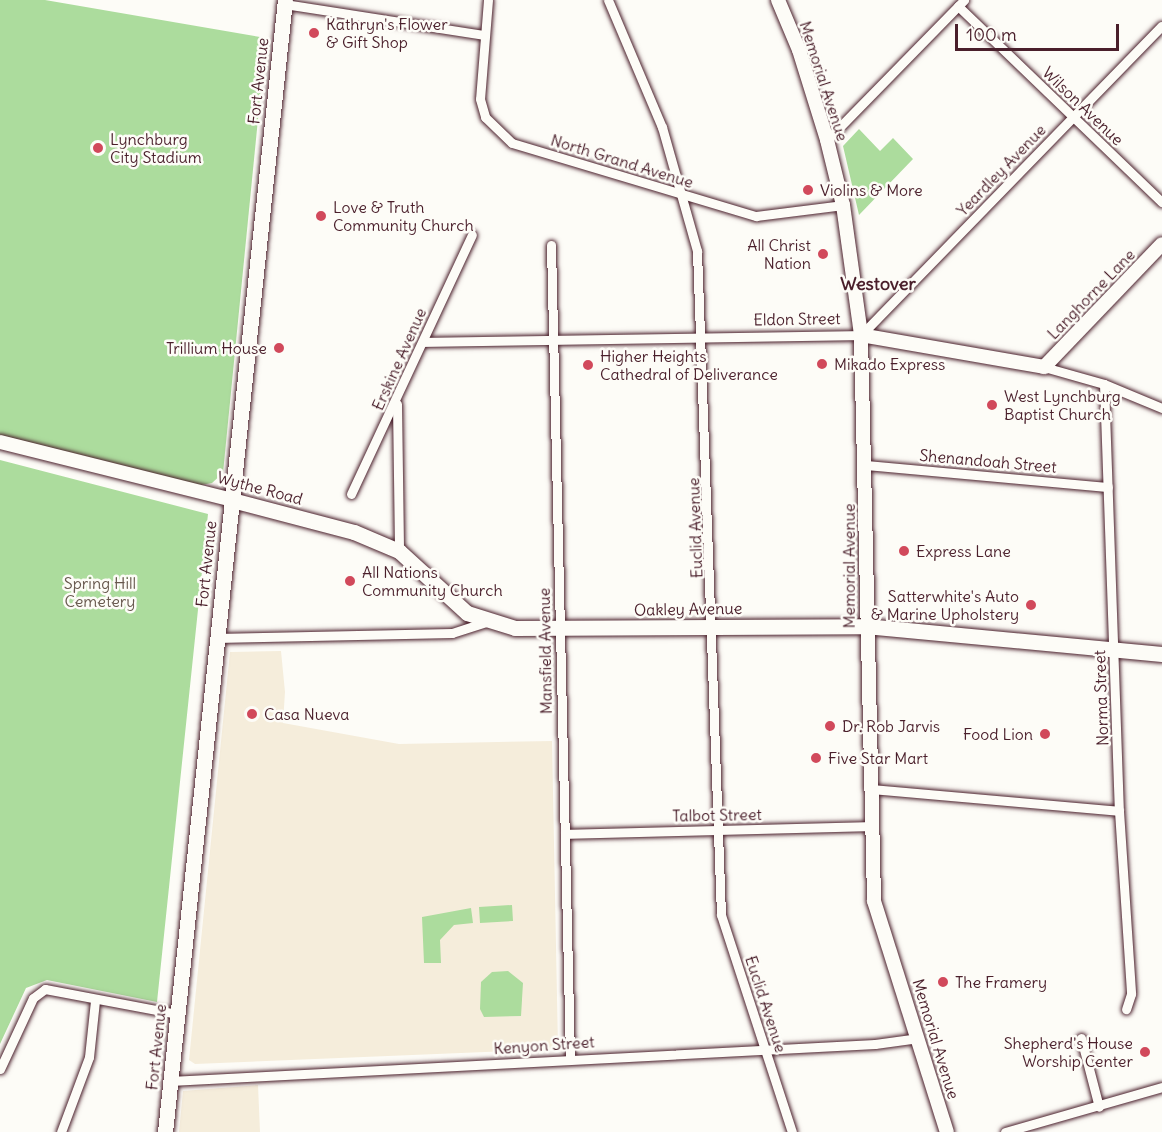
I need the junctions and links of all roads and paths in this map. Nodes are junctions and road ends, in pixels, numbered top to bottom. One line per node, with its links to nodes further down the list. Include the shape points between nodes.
1 (488, 0): 7 (street, North Grand Avenue)
2 (608, 0): 10 (street, Euclid Avenue, via 662,127)
3 (778, 0): 9 (main road, Memorial Avenue)
4 (284, 2): 7 (street); 28 (main road, Fort Avenue)
5 (961, 3): 8 (street, Wilson Avenue); 9 (street)
6 (1162, 26): 8 (street, Yeardley Avenue)
7 (484, 35): 10 (street, North Grand Avenue, via 480,99 485,117 497,132 512,143)
8 (1073, 117): 11 (street, Wilson Avenue); 16 (street, Yeardley Avenue)
9 (827, 140): 12 (main road, Memorial Avenue)
10 (683, 196): 12 (street, North Grand Avenue, via 756,216); 17 (street, Euclid Avenue, via 697,251)
11 (1162, 202)
12 (843, 205): 16 (main road, Memorial Avenue)
13 (472, 235): 19 (street, Erskine Avenue)
14 (1162, 244): 20 (main road, Langhorne Lane)
15 (551, 245): 18 (street, Mansfield Avenue)
16 (861, 335): 17 (street, Eldon Street); 20 (main road, Eldon Street); 25 (main road, Memorial Avenue)
17 (703, 336): 18 (street, Eldon Street); 32 (street, Euclid Avenue)
18 (554, 340): 19 (street, Eldon Street); 33 (street, Mansfield Avenue)
19 (423, 342): 22 (street, Erskine Avenue)
20 (1044, 367): 21 (street, Eldon Street)
21 (1104, 384): 23 (street, Eldon Street); 26 (street, Norma Street)
22 (397, 403): 27 (street, Erskine Avenue); 29 (street)
23 (1162, 408)
24 (0, 442): 28 (main road, Wythe Road)
25 (865, 465): 26 (street, Shenandoah Street); 31 (main road, Memorial Avenue)
26 (1108, 487): 35 (street, Norma Street)
27 (351, 494)
28 (232, 500): 29 (main road, Wythe Road, via 354,532); 34 (main road, Fort Avenue)
29 (399, 551): 30 (main road, Wythe Road, via 450,600)
30 (486, 622): 33 (main road, Oakley Avenue); 34 (street, Oakley Avenue, via 465,631)
31 (865, 626): 32 (main road, Oakley Avenue); 35 (main road, Oakley Avenue); 37 (main road, Memorial Avenue)
32 (713, 627): 33 (main road, Oakley Avenue); 40 (street, Euclid Avenue)
33 (560, 629): 41 (street, Mansfield Avenue)
34 (216, 638): 44 (main road, Fort Avenue)
35 (1115, 649): 36 (main road, Oakley Avenue); 38 (street, Norma Street)
36 (1162, 654)
37 (870, 789): 38 (street); 39 (main road, Memorial Avenue)
38 (1119, 811): 43 (street, Norma Street, via 1131,994)
39 (870, 826): 40 (street, Talbot Street); 45 (main road, Memorial Avenue, via 874,901)
40 (720, 830): 41 (street, Talbot Street); 47 (street, Euclid Avenue, via 721,915)
41 (565, 834): 48 (street, Mansfield Avenue)
42 (95, 1000): 44 (street); 49 (street, via 49,989 38,992); 53 (street, via 89,1057)
43 (1126, 1008)
44 (177, 1014): 50 (main road, Fort Avenue)
45 (919, 1038): 47 (street, Kenyon Street, via 875,1044); 56 (main road, Memorial Avenue)
46 (1081, 1038): 52 (street)
47 (765, 1048): 48 (street, Kenyon Street); 55 (street, Euclid Avenue)
48 (570, 1058): 50 (street, Kenyon Street)
49 (0, 1069)
50 (170, 1081): 54 (main road, Fort Avenue)
51 (1162, 1087): 52 (street)
52 (1099, 1107): 57 (street)
53 (60, 1132)
54 (165, 1132)
55 (792, 1132)
56 (948, 1132)
57 (1005, 1132)

